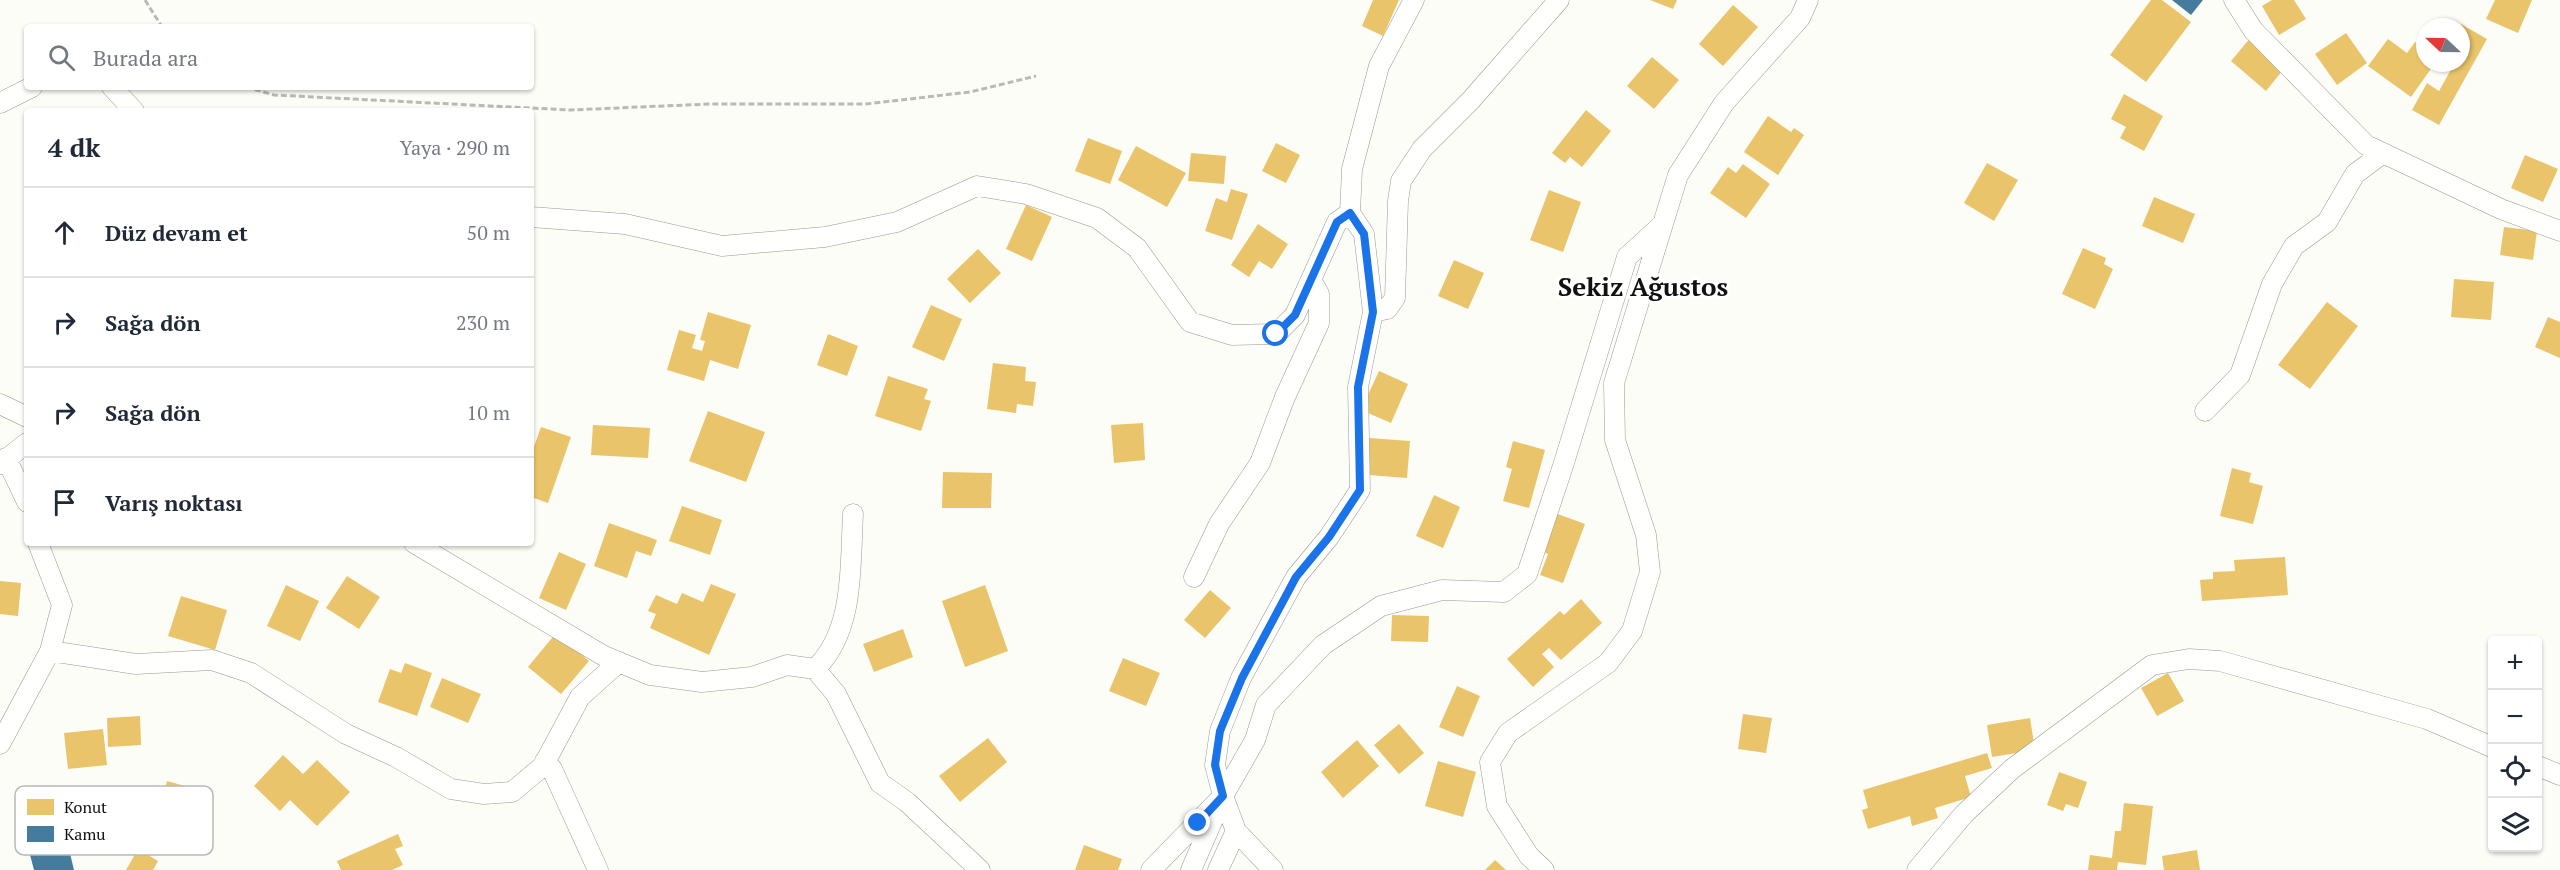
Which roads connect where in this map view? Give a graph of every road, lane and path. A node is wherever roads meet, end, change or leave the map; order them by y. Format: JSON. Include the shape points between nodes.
{"nodes":[{"id":1,"x":145,"y":0,"type":"edge"},
{"id":2,"x":1414,"y":0,"type":"edge"},
{"id":3,"x":1559,"y":0,"type":"edge"},
{"id":4,"x":1808,"y":0,"type":"edge"},
{"id":5,"x":2234,"y":0,"type":"edge"},
{"id":6,"x":160,"y":24,"type":"edge"},
{"id":7,"x":1036,"y":76,"type":"dead end"},
{"id":8,"x":26,"y":90,"type":"edge"},
{"id":9,"x":115,"y":90,"type":"edge"},
{"id":10,"x":256,"y":90,"type":"edge"},
{"id":11,"x":0,"y":103,"type":"edge"},
{"id":12,"x":131,"y":108,"type":"edge"},
{"id":13,"x":514,"y":108,"type":"edge"},
{"id":14,"x":534,"y":109,"type":"edge"},
{"id":15,"x":2383,"y":153,"type":"junction"},
{"id":16,"x":1350,"y":213,"type":"junction"},
{"id":17,"x":534,"y":217,"type":"edge"},
{"id":18,"x":1663,"y":223,"type":"junction"},
{"id":19,"x":2560,"y":231,"type":"edge"},
{"id":20,"x":1311,"y":280,"type":"junction"},
{"id":21,"x":1373,"y":312,"type":"junction"},
{"id":22,"x":0,"y":404,"type":"edge"},
{"id":23,"x":2205,"y":411,"type":"dead end"},
{"id":24,"x":24,"y":416,"type":"edge"},
{"id":25,"x":24,"y":445,"type":"edge"},
{"id":26,"x":3,"y":461,"type":"edge"},
{"id":27,"x":24,"y":497,"type":"edge"},
{"id":28,"x":853,"y":514,"type":"dead end"},
{"id":29,"x":39,"y":546,"type":"edge"},
{"id":30,"x":419,"y":546,"type":"edge"},
{"id":31,"x":1194,"y":577,"type":"dead end"},
{"id":32,"x":50,"y":651,"type":"junction"},
{"id":33,"x":619,"y":662,"type":"junction"},
{"id":34,"x":815,"y":669,"type":"junction"},
{"id":35,"x":0,"y":744,"type":"edge"},
{"id":36,"x":2488,"y":745,"type":"edge"},
{"id":37,"x":545,"y":761,"type":"junction"},
{"id":38,"x":2542,"y":768,"type":"edge"},
{"id":39,"x":2560,"y":775,"type":"edge"},
{"id":40,"x":1223,"y":796,"type":"junction"},
{"id":41,"x":1236,"y":831,"type":"junction"},
{"id":42,"x":598,"y":870,"type":"edge"},
{"id":43,"x":980,"y":870,"type":"edge"},
{"id":44,"x":1151,"y":870,"type":"edge"},
{"id":45,"x":1191,"y":870,"type":"edge"},
{"id":46,"x":1218,"y":870,"type":"edge"},
{"id":47,"x":1273,"y":870,"type":"edge"},
{"id":48,"x":1544,"y":870,"type":"edge"},
{"id":49,"x":1917,"y":870,"type":"edge"}],
"edges":[{"from":1,"to":6,"type":"path"},
{"from":2,"to":16,"type":"street","via":[[1379,66],[1352,169]]},
{"from":3,"to":21,"type":"street","via":[[1422,149],[1401,181],[1395,298],[1388,309]]},
{"from":4,"to":18,"type":"street","via":[[1800,18],[1718,112],[1678,175]]},
{"from":5,"to":15,"type":"street","via":[[2261,38],[2366,145]]},
{"from":7,"to":14,"type":"path","via":[[970,92],[866,104]]},
{"from":8,"to":11,"type":"street"},
{"from":9,"to":12,"type":"street"},
{"from":10,"to":13,"type":"path","via":[[274,95]]},
{"from":15,"to":19,"type":"street","via":[[2501,209]]},
{"from":15,"to":23,"type":"street","via":[[2355,174],[2327,222],[2294,246],[2272,284],[2240,375]]},
{"from":16,"to":20,"type":"street","via":[[1337,222]]},
{"from":16,"to":21,"type":"street","via":[[1364,234]]},
{"from":17,"to":20,"type":"street","via":[[625,224],[722,246],[825,237],[897,222],[977,186],[1026,194],[1097,218],[1137,248],[1190,322],[1232,335],[1276,334],[1295,315]]},
{"from":18,"to":40,"type":"street","via":[[1627,257],[1527,574],[1504,592],[1442,590],[1381,606],[1323,645],[1266,705],[1256,740]]},
{"from":18,"to":48,"type":"street","via":[[1614,383],[1616,440],[1646,535],[1650,572],[1632,631],[1608,663],[1508,734],[1490,762],[1497,806],[1528,856]]},
{"from":20,"to":31,"type":"street","via":[[1319,294],[1319,323],[1260,462],[1220,525]]},
{"from":21,"to":40,"type":"street","via":[[1358,387],[1360,490],[1296,577],[1242,678],[1220,731],[1215,765]]},
{"from":22,"to":24,"type":"street"},
{"from":25,"to":26,"type":"street"},
{"from":26,"to":27,"type":"street"},
{"from":28,"to":34,"type":"street","via":[[850,581],[840,631],[827,657]]},
{"from":29,"to":32,"type":"street","via":[[62,605]]},
{"from":30,"to":33,"type":"street"},
{"from":32,"to":35,"type":"street"},
{"from":32,"to":37,"type":"street","via":[[136,664],[212,660],[222,663],[251,673],[346,734],[451,789],[484,794],[512,792]]},
{"from":33,"to":34,"type":"street","via":[[650,675],[702,682],[752,677],[787,665]]},
{"from":33,"to":37,"type":"street","via":[[580,697]]},
{"from":34,"to":43,"type":"street","via":[[836,694],[880,783],[907,802]]},
{"from":36,"to":49,"type":"street","via":[[2427,719],[2220,661],[2189,659],[2152,665],[2012,769],[1964,814]]},
{"from":37,"to":42,"type":"street"},
{"from":38,"to":39,"type":"street"},
{"from":40,"to":41,"type":"street"},
{"from":40,"to":44,"type":"street"},
{"from":40,"to":45,"type":"street"},
{"from":41,"to":46,"type":"street"},
{"from":41,"to":47,"type":"street"}]}
